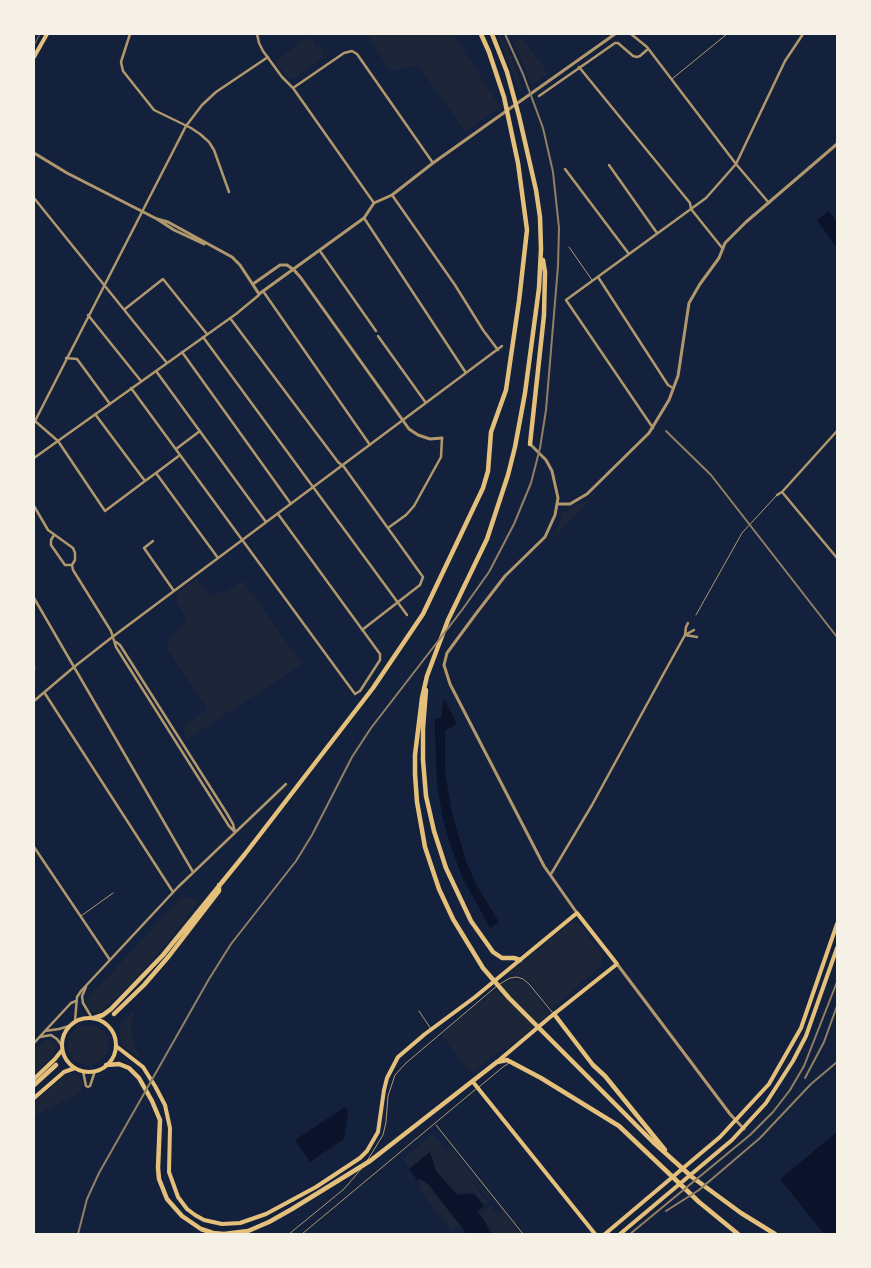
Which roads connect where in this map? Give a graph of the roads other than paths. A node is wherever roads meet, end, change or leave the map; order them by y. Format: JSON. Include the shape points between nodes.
{"nodes":[{"id":1,"x":47,"y":34,"type":"edge"},
{"id":2,"x":130,"y":34,"type":"edge"},
{"id":3,"x":257,"y":34,"type":"edge"},
{"id":4,"x":481,"y":34,"type":"edge"},
{"id":5,"x":492,"y":34,"type":"edge"},
{"id":6,"x":616,"y":34,"type":"edge"},
{"id":7,"x":631,"y":34,"type":"edge"},
{"id":8,"x":727,"y":34,"type":"edge"},
{"id":9,"x":803,"y":34,"type":"edge"},
{"id":10,"x":648,"y":49,"type":"junction"},
{"id":11,"x":268,"y":57,"type":"junction"},
{"id":12,"x":34,"y":58,"type":"edge"},
{"id":13,"x":579,"y":67,"type":"junction"},
{"id":14,"x":671,"y":79,"type":"junction"},
{"id":15,"x":293,"y":88,"type":"junction"},
{"id":16,"x":539,"y":96,"type":"dead end"},
{"id":17,"x":186,"y":126,"type":"junction"},
{"id":18,"x":837,"y":144,"type":"edge"},
{"id":19,"x":34,"y":153,"type":"edge"},
{"id":20,"x":433,"y":164,"type":"junction"},
{"id":21,"x":736,"y":164,"type":"junction"},
{"id":22,"x":609,"y":165,"type":"dead end"},
{"id":23,"x":565,"y":168,"type":"dead end"},
{"id":24,"x":229,"y":192,"type":"dead end"},
{"id":25,"x":392,"y":195,"type":"junction"},
{"id":26,"x":34,"y":198,"type":"edge"},
{"id":27,"x":374,"y":203,"type":"junction"},
{"id":28,"x":769,"y":203,"type":"junction"},
{"id":29,"x":692,"y":209,"type":"junction"},
{"id":30,"x":142,"y":211,"type":"junction"},
{"id":31,"x":364,"y":218,"type":"junction"},
{"id":32,"x":657,"y":234,"type":"junction"},
{"id":33,"x":569,"y":247,"type":"dead end"},
{"id":34,"x":541,"y":249,"type":"junction"},
{"id":35,"x":723,"y":249,"type":"junction"},
{"id":36,"x":320,"y":251,"type":"junction"},
{"id":37,"x":629,"y":254,"type":"junction"},
{"id":38,"x":294,"y":270,"type":"junction"},
{"id":39,"x":598,"y":277,"type":"junction"},
{"id":40,"x":592,"y":281,"type":"junction"},
{"id":41,"x":105,"y":284,"type":"junction"},
{"id":42,"x":253,"y":284,"type":"junction"},
{"id":43,"x":263,"y":291,"type":"junction"},
{"id":44,"x":260,"y":294,"type":"junction"},
{"id":45,"x":125,"y":309,"type":"junction"},
{"id":46,"x":88,"y":315,"type":"junction"},
{"id":47,"x":230,"y":318,"type":"junction"},
{"id":48,"x":376,"y":331,"type":"dead end"},
{"id":49,"x":205,"y":336,"type":"junction"},
{"id":50,"x":378,"y":336,"type":"dead end"},
{"id":51,"x":502,"y":346,"type":"dead end"},
{"id":52,"x":498,"y":350,"type":"junction"},
{"id":53,"x":182,"y":352,"type":"junction"},
{"id":54,"x":66,"y":358,"type":"junction"},
{"id":55,"x":167,"y":362,"type":"junction"},
{"id":56,"x":156,"y":370,"type":"junction"},
{"id":57,"x":466,"y":373,"type":"junction"},
{"id":58,"x":141,"y":382,"type":"junction"},
{"id":59,"x":131,"y":388,"type":"junction"},
{"id":60,"x":674,"y":388,"type":"junction"},
{"id":61,"x":426,"y":403,"type":"junction"},
{"id":62,"x":110,"y":404,"type":"junction"},
{"id":63,"x":95,"y":414,"type":"junction"},
{"id":64,"x":402,"y":421,"type":"junction"},
{"id":65,"x":34,"y":422,"type":"edge"},
{"id":66,"x":653,"y":428,"type":"junction"},
{"id":67,"x":200,"y":431,"type":"junction"},
{"id":68,"x":837,"y":431,"type":"edge"},
{"id":69,"x":442,"y":438,"type":"joint"},
{"id":70,"x":58,"y":441,"type":"junction"},
{"id":71,"x":530,"y":444,"type":"joint"},
{"id":72,"x":370,"y":445,"type":"junction"},
{"id":73,"x":176,"y":449,"type":"junction"},
{"id":74,"x":180,"y":455,"type":"junction"},
{"id":75,"x":34,"y":458,"type":"edge"},
{"id":76,"x":343,"y":465,"type":"junction"},
{"id":77,"x":156,"y":473,"type":"junction"},
{"id":78,"x":145,"y":481,"type":"junction"},
{"id":79,"x":314,"y":486,"type":"junction"},
{"id":80,"x":782,"y":492,"type":"junction"},
{"id":81,"x":777,"y":494,"type":"joint"},
{"id":82,"x":291,"y":504,"type":"junction"},
{"id":83,"x":558,"y":504,"type":"junction"},
{"id":84,"x":34,"y":506,"type":"edge"},
{"id":85,"x":278,"y":514,"type":"junction"},
{"id":86,"x":266,"y":522,"type":"junction"},
{"id":87,"x":388,"y":528,"type":"junction"},
{"id":88,"x":54,"y":535,"type":"junction"},
{"id":89,"x":242,"y":540,"type":"junction"},
{"id":90,"x":153,"y":541,"type":"dead end"},
{"id":91,"x":218,"y":558,"type":"junction"},
{"id":92,"x":837,"y":558,"type":"edge"},
{"id":93,"x":72,"y":565,"type":"junction"},
{"id":94,"x":174,"y":591,"type":"junction"},
{"id":95,"x":34,"y":598,"type":"edge"},
{"id":96,"x":398,"y":603,"type":"junction"},
{"id":97,"x":407,"y":615,"type":"dead end"},
{"id":98,"x":696,"y":615,"type":"dead end"},
{"id":99,"x":688,"y":623,"type":"dead end"},
{"id":100,"x":362,"y":630,"type":"junction"},
{"id":101,"x":694,"y":630,"type":"dead end"},
{"id":102,"x":685,"y":635,"type":"junction"},
{"id":103,"x":113,"y":637,"type":"junction"},
{"id":104,"x":697,"y":638,"type":"dead end"},
{"id":105,"x":115,"y":641,"type":"junction"},
{"id":106,"x":74,"y":666,"type":"junction"},
{"id":107,"x":427,"y":676,"type":"junction"},
{"id":108,"x":44,"y":692,"type":"junction"},
{"id":109,"x":34,"y":701,"type":"edge"},
{"id":110,"x":183,"y":746,"type":"junction"},
{"id":111,"x":180,"y":748,"type":"junction"},
{"id":112,"x":286,"y":784,"type":"dead end"},
{"id":113,"x":235,"y":832,"type":"junction"},
{"id":114,"x":34,"y":846,"type":"edge"},
{"id":115,"x":193,"y":872,"type":"junction"},
{"id":116,"x":550,"y":876,"type":"junction"},
{"id":117,"x":219,"y":885,"type":"junction"},
{"id":118,"x":173,"y":892,"type":"junction"},
{"id":119,"x":113,"y":893,"type":"dead end"},
{"id":120,"x":576,"y":913,"type":"junction"},
{"id":121,"x":80,"y":917,"type":"junction"},
{"id":122,"x":837,"y":924,"type":"edge"},
{"id":123,"x":837,"y":948,"type":"edge"},
{"id":124,"x":110,"y":960,"type":"junction"},
{"id":125,"x":520,"y":960,"type":"junction"},
{"id":126,"x":617,"y":964,"type":"junction"},
{"id":127,"x":86,"y":986,"type":"junction"},
{"id":128,"x":76,"y":1001,"type":"junction"},
{"id":129,"x":420,"y":1011,"type":"dead end"},
{"id":130,"x":114,"y":1014,"type":"dead end"},
{"id":131,"x":554,"y":1014,"type":"junction"},
{"id":132,"x":93,"y":1018,"type":"junction"},
{"id":133,"x":75,"y":1021,"type":"junction"},
{"id":134,"x":69,"y":1026,"type":"junction"},
{"id":135,"x":431,"y":1030,"type":"junction"},
{"id":136,"x":46,"y":1031,"type":"junction"},
{"id":137,"x":39,"y":1037,"type":"junction"},
{"id":138,"x":34,"y":1043,"type":"edge"},
{"id":139,"x":116,"y":1046,"type":"junction"},
{"id":140,"x":62,"y":1048,"type":"junction"},
{"id":141,"x":497,"y":1062,"type":"junction"},
{"id":142,"x":513,"y":1062,"type":"junction"},
{"id":143,"x":56,"y":1065,"type":"dead end"},
{"id":144,"x":106,"y":1065,"type":"junction"},
{"id":145,"x":75,"y":1068,"type":"junction"},
{"id":146,"x":83,"y":1071,"type":"junction"},
{"id":147,"x":95,"y":1071,"type":"junction"},
{"id":148,"x":34,"y":1079,"type":"edge"},
{"id":149,"x":473,"y":1082,"type":"junction"},
{"id":150,"x":34,"y":1085,"type":"edge"},
{"id":151,"x":478,"y":1088,"type":"junction"},
{"id":152,"x":34,"y":1098,"type":"edge"},
{"id":153,"x":736,"y":1122,"type":"junction"},
{"id":154,"x":436,"y":1126,"type":"dead end"},
{"id":155,"x":744,"y":1130,"type":"junction"},
{"id":156,"x":670,"y":1157,"type":"junction"},
{"id":157,"x":364,"y":1165,"type":"junction"},
{"id":158,"x":289,"y":1234,"type":"edge"},
{"id":159,"x":302,"y":1234,"type":"edge"},
{"id":160,"x":523,"y":1234,"type":"edge"},
{"id":161,"x":595,"y":1234,"type":"edge"},
{"id":162,"x":605,"y":1234,"type":"edge"},
{"id":163,"x":620,"y":1234,"type":"edge"},
{"id":164,"x":738,"y":1234,"type":"edge"},
{"id":165,"x":775,"y":1234,"type":"edge"}],
"edges":[{"from":1,"to":12,"type":"main road"},
{"from":2,"to":17,"type":"street","via":[[121,62],[123,71],[154,110]]},
{"from":3,"to":11,"type":"street"},
{"from":4,"to":117,"type":"highway","via":[[504,97],[518,163],[527,230],[506,390],[491,432],[484,488],[423,614],[374,688]]},
{"from":5,"to":34,"type":"highway","via":[[520,116],[536,190]]},
{"from":6,"to":20,"type":"street"},
{"from":7,"to":10,"type":"street"},
{"from":8,"to":14,"type":"lane"},
{"from":9,"to":21,"type":"street","via":[[785,61]]},
{"from":10,"to":13,"type":"street","via":[[637,57],[615,43]]},
{"from":10,"to":14,"type":"street"},
{"from":11,"to":15,"type":"street"},
{"from":11,"to":17,"type":"street","via":[[216,92]]},
{"from":13,"to":16,"type":"street"},
{"from":13,"to":29,"type":"street"},
{"from":14,"to":21,"type":"street"},
{"from":15,"to":20,"type":"street","via":[[344,53],[352,51]]},
{"from":15,"to":27,"type":"street"},
{"from":17,"to":24,"type":"street","via":[[200,134],[214,150]]},
{"from":17,"to":30,"type":"street"},
{"from":18,"to":28,"type":"street"},
{"from":19,"to":30,"type":"street"},
{"from":20,"to":25,"type":"street"},
{"from":21,"to":28,"type":"street"},
{"from":21,"to":29,"type":"street"},
{"from":22,"to":32,"type":"street"},
{"from":23,"to":37,"type":"street"},
{"from":25,"to":27,"type":"street"},
{"from":25,"to":52,"type":"street"},
{"from":26,"to":41,"type":"street"},
{"from":27,"to":31,"type":"street"},
{"from":28,"to":35,"type":"street","via":[[728,240]]},
{"from":29,"to":32,"type":"street"},
{"from":29,"to":35,"type":"street"},
{"from":30,"to":41,"type":"street"},
{"from":30,"to":42,"type":"street","via":[[236,260]]},
{"from":31,"to":36,"type":"street"},
{"from":31,"to":57,"type":"street"},
{"from":32,"to":37,"type":"street"},
{"from":33,"to":40,"type":"lane"},
{"from":34,"to":71,"type":"highway","via":[[545,272],[544,315]]},
{"from":34,"to":107,"type":"highway","via":[[537,312],[515,447],[487,538],[448,620]]},
{"from":35,"to":60,"type":"street","via":[[689,303],[682,362]]},
{"from":36,"to":38,"type":"street"},
{"from":36,"to":48,"type":"street"},
{"from":37,"to":39,"type":"street"},
{"from":38,"to":42,"type":"street","via":[[280,265]]},
{"from":38,"to":43,"type":"street"},
{"from":38,"to":64,"type":"street"},
{"from":39,"to":40,"type":"street"},
{"from":39,"to":60,"type":"street","via":[[668,384]]},
{"from":40,"to":66,"type":"street","via":[[566,300]]},
{"from":41,"to":45,"type":"street"},
{"from":41,"to":46,"type":"street"},
{"from":42,"to":44,"type":"street"},
{"from":43,"to":44,"type":"street"},
{"from":43,"to":72,"type":"street"},
{"from":44,"to":47,"type":"street"},
{"from":45,"to":49,"type":"street","via":[[163,279]]},
{"from":45,"to":55,"type":"street"},
{"from":46,"to":54,"type":"street"},
{"from":46,"to":58,"type":"street"},
{"from":47,"to":49,"type":"street"},
{"from":47,"to":76,"type":"street"},
{"from":49,"to":53,"type":"street"},
{"from":49,"to":79,"type":"street"},
{"from":50,"to":61,"type":"street"},
{"from":51,"to":52,"type":"street"},
{"from":52,"to":57,"type":"street"},
{"from":53,"to":55,"type":"street"},
{"from":53,"to":82,"type":"street"},
{"from":54,"to":62,"type":"street","via":[[76,360]]},
{"from":54,"to":65,"type":"street"},
{"from":55,"to":56,"type":"street"},
{"from":56,"to":58,"type":"street"},
{"from":56,"to":67,"type":"street"},
{"from":57,"to":61,"type":"street"},
{"from":58,"to":59,"type":"street"},
{"from":59,"to":62,"type":"street"},
{"from":59,"to":73,"type":"street"},
{"from":60,"to":66,"type":"street"},
{"from":61,"to":64,"type":"street"},
{"from":62,"to":63,"type":"street"},
{"from":63,"to":70,"type":"street"},
{"from":63,"to":78,"type":"street"},
{"from":64,"to":69,"type":"street","via":[[418,435]]},
{"from":64,"to":72,"type":"street"},
{"from":65,"to":70,"type":"street"},
{"from":66,"to":83,"type":"street","via":[[587,494],[570,504]]},
{"from":67,"to":73,"type":"street"},
{"from":67,"to":86,"type":"street"},
{"from":68,"to":80,"type":"street"},
{"from":69,"to":87,"type":"street","via":[[441,457],[414,506]]},
{"from":70,"to":75,"type":"street"},
{"from":70,"to":78,"type":"street","via":[[104,511]]},
{"from":71,"to":83,"type":"street","via":[[546,460],[554,477]]},
{"from":72,"to":76,"type":"street"},
{"from":73,"to":74,"type":"street"},
{"from":74,"to":77,"type":"street"},
{"from":74,"to":89,"type":"street"},
{"from":76,"to":79,"type":"street"},
{"from":76,"to":87,"type":"street"},
{"from":77,"to":78,"type":"street"},
{"from":77,"to":91,"type":"street"},
{"from":79,"to":82,"type":"street"},
{"from":79,"to":96,"type":"street"},
{"from":80,"to":81,"type":"street"},
{"from":80,"to":92,"type":"street"},
{"from":81,"to":98,"type":"lane","via":[[742,533]]},
{"from":82,"to":85,"type":"street"},
{"from":83,"to":116,"type":"street","via":[[545,536],[501,581],[447,654],[444,665],[450,684]]},
{"from":84,"to":88,"type":"street"},
{"from":85,"to":86,"type":"street"},
{"from":85,"to":100,"type":"street"},
{"from":86,"to":89,"type":"street"},
{"from":87,"to":96,"type":"street","via":[[423,577],[420,585]]},
{"from":88,"to":93,"type":"street","via":[[73,548],[75,560]]},
{"from":88,"to":93,"type":"street","via":[[51,545],[66,565]]},
{"from":89,"to":91,"type":"street"},
{"from":89,"to":100,"type":"street","via":[[355,694],[380,660],[380,654]]},
{"from":90,"to":94,"type":"street","via":[[144,548]]},
{"from":91,"to":94,"type":"street"},
{"from":93,"to":103,"type":"street"},
{"from":94,"to":103,"type":"street"},
{"from":95,"to":106,"type":"street"},
{"from":96,"to":97,"type":"street"},
{"from":96,"to":100,"type":"street"},
{"from":99,"to":102,"type":"street"},
{"from":101,"to":102,"type":"street"},
{"from":102,"to":104,"type":"street"},
{"from":102,"to":116,"type":"street"},
{"from":103,"to":105,"type":"street"},
{"from":103,"to":106,"type":"street"},
{"from":105,"to":110,"type":"street"},
{"from":105,"to":111,"type":"street"},
{"from":106,"to":108,"type":"street"},
{"from":106,"to":115,"type":"street"},
{"from":107,"to":125,"type":"highway","via":[[423,728],[426,796],[446,868],[471,921],[493,952],[502,958]]},
{"from":107,"to":156,"type":"highway","via":[[415,755],[417,802],[425,847],[453,919],[483,968],[509,998]]},
{"from":108,"to":109,"type":"street"},
{"from":108,"to":118,"type":"street"},
{"from":110,"to":111,"type":"street"},
{"from":110,"to":113,"type":"street"},
{"from":111,"to":113,"type":"street"},
{"from":112,"to":113,"type":"street"},
{"from":113,"to":115,"type":"street"},
{"from":114,"to":121,"type":"street"},
{"from":115,"to":118,"type":"street"},
{"from":116,"to":120,"type":"street"},
{"from":117,"to":130,"type":"highway","via":[[219,891],[169,956]]},
{"from":117,"to":132,"type":"highway","via":[[149,971],[111,1009]]},
{"from":118,"to":124,"type":"street"},
{"from":119,"to":121,"type":"lane"},
{"from":120,"to":125,"type":"main road"},
{"from":120,"to":126,"type":"main road"},
{"from":121,"to":124,"type":"street"},
{"from":122,"to":153,"type":"main road","via":[[794,1043],[770,1084]]},
{"from":123,"to":155,"type":"main road","via":[[809,1028],[793,1061]]},
{"from":124,"to":127,"type":"street"},
{"from":125,"to":135,"type":"main road"},
{"from":126,"to":131,"type":"main road"},
{"from":126,"to":153,"type":"street"},
{"from":127,"to":128,"type":"street"},
{"from":127,"to":132,"type":"street","via":[[82,1003]]},
{"from":128,"to":133,"type":"street"},
{"from":128,"to":136,"type":"street"},
{"from":129,"to":135,"type":"lane"},
{"from":131,"to":141,"type":"main road"},
{"from":131,"to":156,"type":"highway"},
{"from":131,"to":157,"type":"lane","via":[[523,979],[510,978],[498,985],[406,1062],[395,1075],[388,1096],[383,1135]]},
{"from":132,"to":133,"type":"main road"},
{"from":132,"to":139,"type":"main road","via":[[110,1028]]},
{"from":133,"to":134,"type":"main road"},
{"from":134,"to":136,"type":"street"},
{"from":134,"to":140,"type":"main road"},
{"from":135,"to":139,"type":"main road","via":[[392,1066],[384,1090],[378,1132],[367,1152],[348,1167],[266,1214],[240,1224],[211,1222],[195,1215],[182,1203],[169,1172],[169,1116],[142,1067]]},
{"from":136,"to":137,"type":"street"},
{"from":137,"to":138,"type":"street"},
{"from":137,"to":140,"type":"street","via":[[51,1035]]},
{"from":139,"to":144,"type":"main road"},
{"from":140,"to":145,"type":"main road","via":[[68,1062]]},
{"from":140,"to":148,"type":"main road"},
{"from":141,"to":142,"type":"highway"},
{"from":141,"to":149,"type":"highway"},
{"from":142,"to":151,"type":"lane","via":[[502,1067]]},
{"from":142,"to":164,"type":"highway","via":[[619,1126],[699,1202]]},
{"from":143,"to":150,"type":"highway"},
{"from":144,"to":147,"type":"main road"},
{"from":144,"to":157,"type":"highway","via":[[123,1065],[139,1078],[160,1120],[158,1168],[167,1199],[182,1216],[201,1228],[224,1234],[242,1232],[269,1222]]},
{"from":145,"to":146,"type":"main road"},
{"from":145,"to":152,"type":"main road","via":[[64,1072]]},
{"from":146,"to":147,"type":"main road"},
{"from":146,"to":147,"type":"street","via":[[88,1087]]},
{"from":149,"to":151,"type":"main road"},
{"from":149,"to":157,"type":"highway"},
{"from":151,"to":159,"type":"lane"},
{"from":151,"to":161,"type":"main road"},
{"from":153,"to":155,"type":"street"},
{"from":153,"to":162,"type":"main road"},
{"from":154,"to":160,"type":"lane"},
{"from":155,"to":163,"type":"main road"},
{"from":156,"to":165,"type":"highway","via":[[720,1199]]},
{"from":157,"to":158,"type":"lane","via":[[344,1189]]}]}
